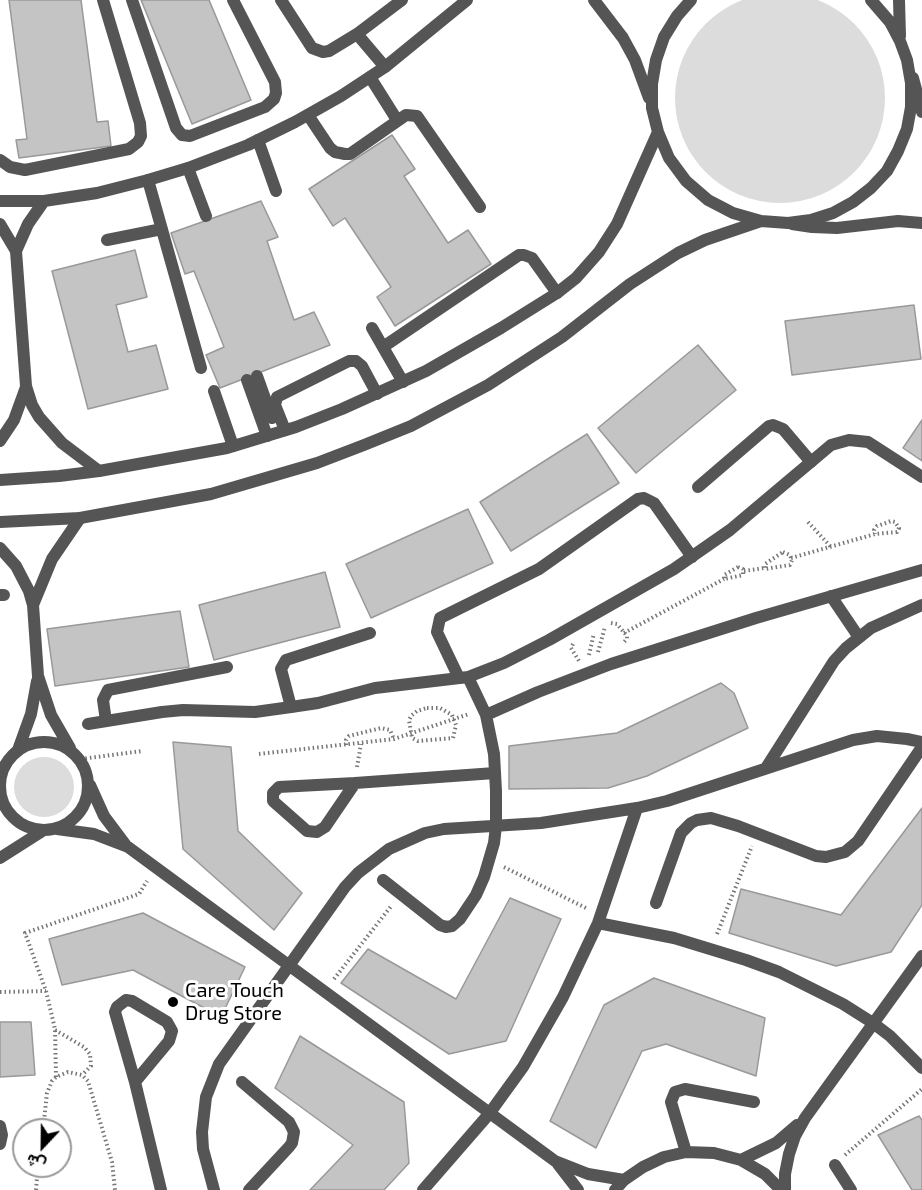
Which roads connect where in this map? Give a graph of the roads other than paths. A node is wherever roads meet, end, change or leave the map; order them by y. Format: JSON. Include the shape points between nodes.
{"nodes":[{"id":1,"x":103,"y":0,"type":"edge"},
{"id":2,"x":132,"y":0,"type":"edge"},
{"id":3,"x":233,"y":0,"type":"edge"},
{"id":4,"x":281,"y":0,"type":"edge"},
{"id":5,"x":402,"y":0,"type":"edge"},
{"id":6,"x":467,"y":0,"type":"edge"},
{"id":7,"x":594,"y":0,"type":"edge"},
{"id":8,"x":691,"y":0,"type":"edge"},
{"id":9,"x":871,"y":0,"type":"edge"},
{"id":10,"x":899,"y":0,"type":"edge"},
{"id":11,"x":357,"y":34,"type":"junction"},
{"id":12,"x":900,"y":41,"type":"junction"},
{"id":13,"x":908,"y":60,"type":"junction"},
{"id":14,"x":385,"y":67,"type":"junction"},
{"id":15,"x":370,"y":77,"type":"junction"},
{"id":16,"x":652,"y":108,"type":"junction"},
{"id":17,"x":922,"y":112,"type":"edge"},
{"id":18,"x":308,"y":115,"type":"junction"},
{"id":19,"x":397,"y":120,"type":"junction"},
{"id":20,"x":658,"y":132,"type":"junction"},
{"id":21,"x":258,"y":140,"type":"junction"},
{"id":22,"x":0,"y":160,"type":"edge"},
{"id":23,"x":188,"y":168,"type":"junction"},
{"id":24,"x":148,"y":180,"type":"junction"},
{"id":25,"x":276,"y":190,"type":"dead end"},
{"id":26,"x":0,"y":201,"type":"edge"},
{"id":27,"x":44,"y":201,"type":"junction"},
{"id":28,"x":480,"y":207,"type":"dead end"},
{"id":29,"x":206,"y":216,"type":"dead end"},
{"id":30,"x":761,"y":221,"type":"junction"},
{"id":31,"x":788,"y":223,"type":"junction"},
{"id":32,"x":922,"y":223,"type":"edge"},
{"id":33,"x":0,"y":224,"type":"edge"},
{"id":34,"x":162,"y":229,"type":"junction"},
{"id":35,"x":107,"y":240,"type":"dead end"},
{"id":36,"x":16,"y":251,"type":"junction"},
{"id":37,"x":557,"y":293,"type":"junction"},
{"id":38,"x":383,"y":348,"type":"junction"},
{"id":39,"x":201,"y":368,"type":"dead end"},
{"id":40,"x":252,"y":378,"type":"dead end"},
{"id":41,"x":400,"y":383,"type":"junction"},
{"id":42,"x":26,"y":386,"type":"junction"},
{"id":43,"x":211,"y":392,"type":"dead end"},
{"id":44,"x":377,"y":394,"type":"junction"},
{"id":45,"x":276,"y":433,"type":"junction"},
{"id":46,"x":0,"y":441,"type":"edge"},
{"id":47,"x":230,"y":447,"type":"junction"},
{"id":48,"x":811,"y":462,"type":"junction"},
{"id":49,"x":99,"y":471,"type":"junction"},
{"id":50,"x":922,"y":477,"type":"edge"},
{"id":51,"x":0,"y":480,"type":"edge"},
{"id":52,"x":698,"y":487,"type":"dead end"},
{"id":53,"x":80,"y":518,"type":"junction"},
{"id":54,"x":0,"y":522,"type":"edge"},
{"id":55,"x":0,"y":548,"type":"edge"},
{"id":56,"x":692,"y":557,"type":"junction"},
{"id":57,"x":922,"y":570,"type":"edge"},
{"id":58,"x":831,"y":596,"type":"junction"},
{"id":59,"x":33,"y":605,"type":"junction"},
{"id":60,"x":922,"y":605,"type":"edge"},
{"id":61,"x":370,"y":633,"type":"dead end"},
{"id":62,"x":858,"y":636,"type":"junction"},
{"id":63,"x":227,"y":668,"type":"dead end"},
{"id":64,"x":38,"y":676,"type":"junction"},
{"id":65,"x":464,"y":678,"type":"junction"},
{"id":66,"x":291,"y":707,"type":"junction"},
{"id":67,"x":485,"y":712,"type":"junction"},
{"id":68,"x":106,"y":721,"type":"junction"},
{"id":69,"x":88,"y":724,"type":"dead end"},
{"id":70,"x":922,"y":742,"type":"edge"},
{"id":71,"x":922,"y":747,"type":"edge"},
{"id":72,"x":18,"y":750,"type":"junction"},
{"id":73,"x":76,"y":755,"type":"junction"},
{"id":74,"x":766,"y":768,"type":"junction"},
{"id":75,"x":495,"y":773,"type":"junction"},
{"id":76,"x":88,"y":780,"type":"junction"},
{"id":77,"x":355,"y":783,"type":"junction"},
{"id":78,"x":3,"y":803,"type":"junction"},
{"id":79,"x":637,"y":808,"type":"junction"},
{"id":80,"x":0,"y":817,"type":"edge"},
{"id":81,"x":496,"y":826,"type":"junction"},
{"id":82,"x":50,"y":830,"type":"junction"},
{"id":83,"x":128,"y":847,"type":"junction"},
{"id":84,"x":0,"y":858,"type":"edge"},
{"id":85,"x":383,"y":880,"type":"dead end"},
{"id":86,"x":656,"y":903,"type":"dead end"},
{"id":87,"x":600,"y":919,"type":"junction"},
{"id":88,"x":922,"y":956,"type":"edge"},
{"id":89,"x":288,"y":965,"type":"junction"},
{"id":90,"x":873,"y":1023,"type":"junction"},
{"id":91,"x":922,"y":1068,"type":"edge"},
{"id":92,"x":135,"y":1082,"type":"junction"},
{"id":93,"x":242,"y":1082,"type":"dead end"},
{"id":94,"x":754,"y":1102,"type":"dead end"},
{"id":95,"x":489,"y":1113,"type":"junction"},
{"id":96,"x":805,"y":1118,"type":"junction"},
{"id":97,"x":0,"y":1126,"type":"edge"},
{"id":98,"x":0,"y":1144,"type":"edge"},
{"id":99,"x":686,"y":1152,"type":"junction"},
{"id":100,"x":741,"y":1160,"type":"junction"},
{"id":101,"x":555,"y":1161,"type":"junction"},
{"id":102,"x":835,"y":1165,"type":"road end"},
{"id":103,"x":624,"y":1180,"type":"junction"},
{"id":104,"x":161,"y":1190,"type":"edge"},
{"id":105,"x":214,"y":1190,"type":"edge"},
{"id":106,"x":249,"y":1190,"type":"edge"},
{"id":107,"x":423,"y":1190,"type":"edge"},
{"id":108,"x":578,"y":1190,"type":"edge"},
{"id":109,"x":615,"y":1190,"type":"edge"},
{"id":110,"x":783,"y":1190,"type":"edge"},
{"id":111,"x":851,"y":1190,"type":"edge"}],
"edges":[{"from":1,"to":22,"type":"street","via":[[140,123],[138,142],[129,148],[25,170]]},
{"from":2,"to":3,"type":"street","via":[[176,128],[182,135],[190,136],[265,106],[276,93],[275,82]]},
{"from":4,"to":11,"type":"street","via":[[317,51],[329,51]]},
{"from":5,"to":11,"type":"street"},
{"from":6,"to":14,"type":"street"},
{"from":7,"to":16,"type":"street","via":[[635,60]]},
{"from":8,"to":16,"type":"street","via":[[676,16],[661,45],[652,84]]},
{"from":9,"to":12,"type":"street"},
{"from":10,"to":12,"type":"street"},
{"from":11,"to":14,"type":"street"},
{"from":12,"to":13,"type":"street"},
{"from":13,"to":17,"type":"street"},
{"from":13,"to":31,"type":"street","via":[[911,106],[903,140],[886,171],[871,188],[833,213]]},
{"from":14,"to":15,"type":"street"},
{"from":15,"to":18,"type":"street"},
{"from":15,"to":19,"type":"street"},
{"from":16,"to":20,"type":"street"},
{"from":18,"to":19,"type":"street","via":[[330,148],[345,154]]},
{"from":18,"to":21,"type":"street"},
{"from":19,"to":28,"type":"street","via":[[410,114],[419,118]]},
{"from":20,"to":30,"type":"street","via":[[669,159],[686,181],[708,200]]},
{"from":20,"to":37,"type":"street","via":[[617,224],[599,252]]},
{"from":21,"to":23,"type":"street"},
{"from":21,"to":25,"type":"street"},
{"from":23,"to":24,"type":"street"},
{"from":23,"to":29,"type":"street"},
{"from":24,"to":27,"type":"street"},
{"from":24,"to":34,"type":"street"},
{"from":26,"to":27,"type":"street"},
{"from":27,"to":36,"type":"street"},
{"from":30,"to":31,"type":"street"},
{"from":30,"to":53,"type":"street","via":[[678,253],[525,362],[411,426],[316,463],[211,494]]},
{"from":31,"to":32,"type":"street","via":[[837,228],[898,221]]},
{"from":33,"to":36,"type":"street"},
{"from":34,"to":35,"type":"street"},
{"from":34,"to":39,"type":"street"},
{"from":36,"to":42,"type":"street"},
{"from":37,"to":38,"type":"street","via":[[532,258],[519,255]]},
{"from":37,"to":41,"type":"street","via":[[464,350]]},
{"from":38,"to":41,"type":"street"},
{"from":38,"to":41,"type":"street","via":[[369,330]]},
{"from":40,"to":45,"type":"street"},
{"from":41,"to":44,"type":"street"},
{"from":42,"to":46,"type":"street","via":[[14,420]]},
{"from":42,"to":49,"type":"street","via":[[32,405],[49,430]]},
{"from":43,"to":47,"type":"street"},
{"from":44,"to":45,"type":"street"},
{"from":44,"to":45,"type":"street","via":[[362,366],[349,361],[277,397]]},
{"from":45,"to":47,"type":"street"},
{"from":47,"to":49,"type":"street"},
{"from":48,"to":50,"type":"street","via":[[831,445],[858,440],[876,446]]},
{"from":48,"to":52,"type":"street","via":[[783,429],[773,425]]},
{"from":48,"to":56,"type":"street"},
{"from":49,"to":51,"type":"street"},
{"from":53,"to":54,"type":"street"},
{"from":53,"to":59,"type":"street","via":[[52,559]]},
{"from":55,"to":59,"type":"street","via":[[23,578]]},
{"from":56,"to":65,"type":"street","via":[[558,636]]},
{"from":56,"to":65,"type":"street","via":[[654,503],[644,498],[638,500],[539,569],[440,618],[438,632]]},
{"from":57,"to":58,"type":"street"},
{"from":58,"to":62,"type":"street"},
{"from":58,"to":67,"type":"street","via":[[611,664]]},
{"from":59,"to":64,"type":"street"},
{"from":60,"to":62,"type":"street"},
{"from":61,"to":66,"type":"street","via":[[286,660],[281,669]]},
{"from":62,"to":74,"type":"street","via":[[834,661]]},
{"from":63,"to":68,"type":"street","via":[[108,690],[103,696]]},
{"from":64,"to":72,"type":"street","via":[[31,714]]},
{"from":64,"to":73,"type":"street","via":[[51,715]]},
{"from":65,"to":66,"type":"street","via":[[375,688]]},
{"from":65,"to":67,"type":"street"},
{"from":66,"to":68,"type":"street","via":[[255,712],[162,712]]},
{"from":67,"to":75,"type":"street"},
{"from":68,"to":69,"type":"street"},
{"from":70,"to":74,"type":"street","via":[[862,738]]},
{"from":71,"to":86,"type":"street","via":[[858,841],[845,852],[816,856],[757,832],[704,818],[681,833]]},
{"from":72,"to":73,"type":"street","via":[[51,742]]},
{"from":72,"to":78,"type":"street","via":[[1,777]]},
{"from":73,"to":76,"type":"street"},
{"from":74,"to":79,"type":"street"},
{"from":75,"to":77,"type":"street"},
{"from":75,"to":81,"type":"street"},
{"from":76,"to":82,"type":"street","via":[[85,805],[78,815]]},
{"from":76,"to":83,"type":"street","via":[[104,816]]},
{"from":77,"to":77,"type":"street","via":[[279,787],[273,793],[273,801],[307,831],[317,832],[325,827]]},
{"from":78,"to":80,"type":"street"},
{"from":78,"to":82,"type":"street","via":[[20,823]]},
{"from":79,"to":81,"type":"street","via":[[552,822]]},
{"from":79,"to":87,"type":"street"},
{"from":81,"to":85,"type":"street","via":[[490,860],[476,895],[452,926],[440,925]]},
{"from":81,"to":89,"type":"street","via":[[425,833],[389,849],[345,887]]},
{"from":82,"to":83,"type":"street","via":[[93,834]]},
{"from":82,"to":84,"type":"street"},
{"from":83,"to":89,"type":"street"},
{"from":87,"to":90,"type":"street","via":[[746,960],[790,977]]},
{"from":87,"to":95,"type":"street","via":[[523,1067]]},
{"from":88,"to":90,"type":"street"},
{"from":89,"to":95,"type":"street"},
{"from":89,"to":105,"type":"street","via":[[228,1049],[211,1080],[203,1114],[203,1140]]},
{"from":90,"to":91,"type":"street"},
{"from":90,"to":96,"type":"street"},
{"from":92,"to":92,"type":"street","via":[[115,1012],[120,1002],[126,1000],[167,1022],[172,1031],[169,1041]]},
{"from":92,"to":104,"type":"street"},
{"from":93,"to":106,"type":"street","via":[[289,1122],[294,1132],[289,1147]]},
{"from":94,"to":99,"type":"street","via":[[685,1089],[675,1092],[671,1102]]},
{"from":95,"to":101,"type":"street"},
{"from":95,"to":107,"type":"street"},
{"from":96,"to":100,"type":"street","via":[[776,1143]]},
{"from":96,"to":110,"type":"street","via":[[789,1154]]},
{"from":97,"to":98,"type":"street"},
{"from":99,"to":100,"type":"street","via":[[714,1153]]},
{"from":99,"to":103,"type":"street","via":[[664,1157]]},
{"from":100,"to":110,"type":"street"},
{"from":101,"to":103,"type":"street","via":[[588,1174]]},
{"from":101,"to":108,"type":"street"},
{"from":102,"to":111,"type":"street"},
{"from":103,"to":109,"type":"street"}]}
